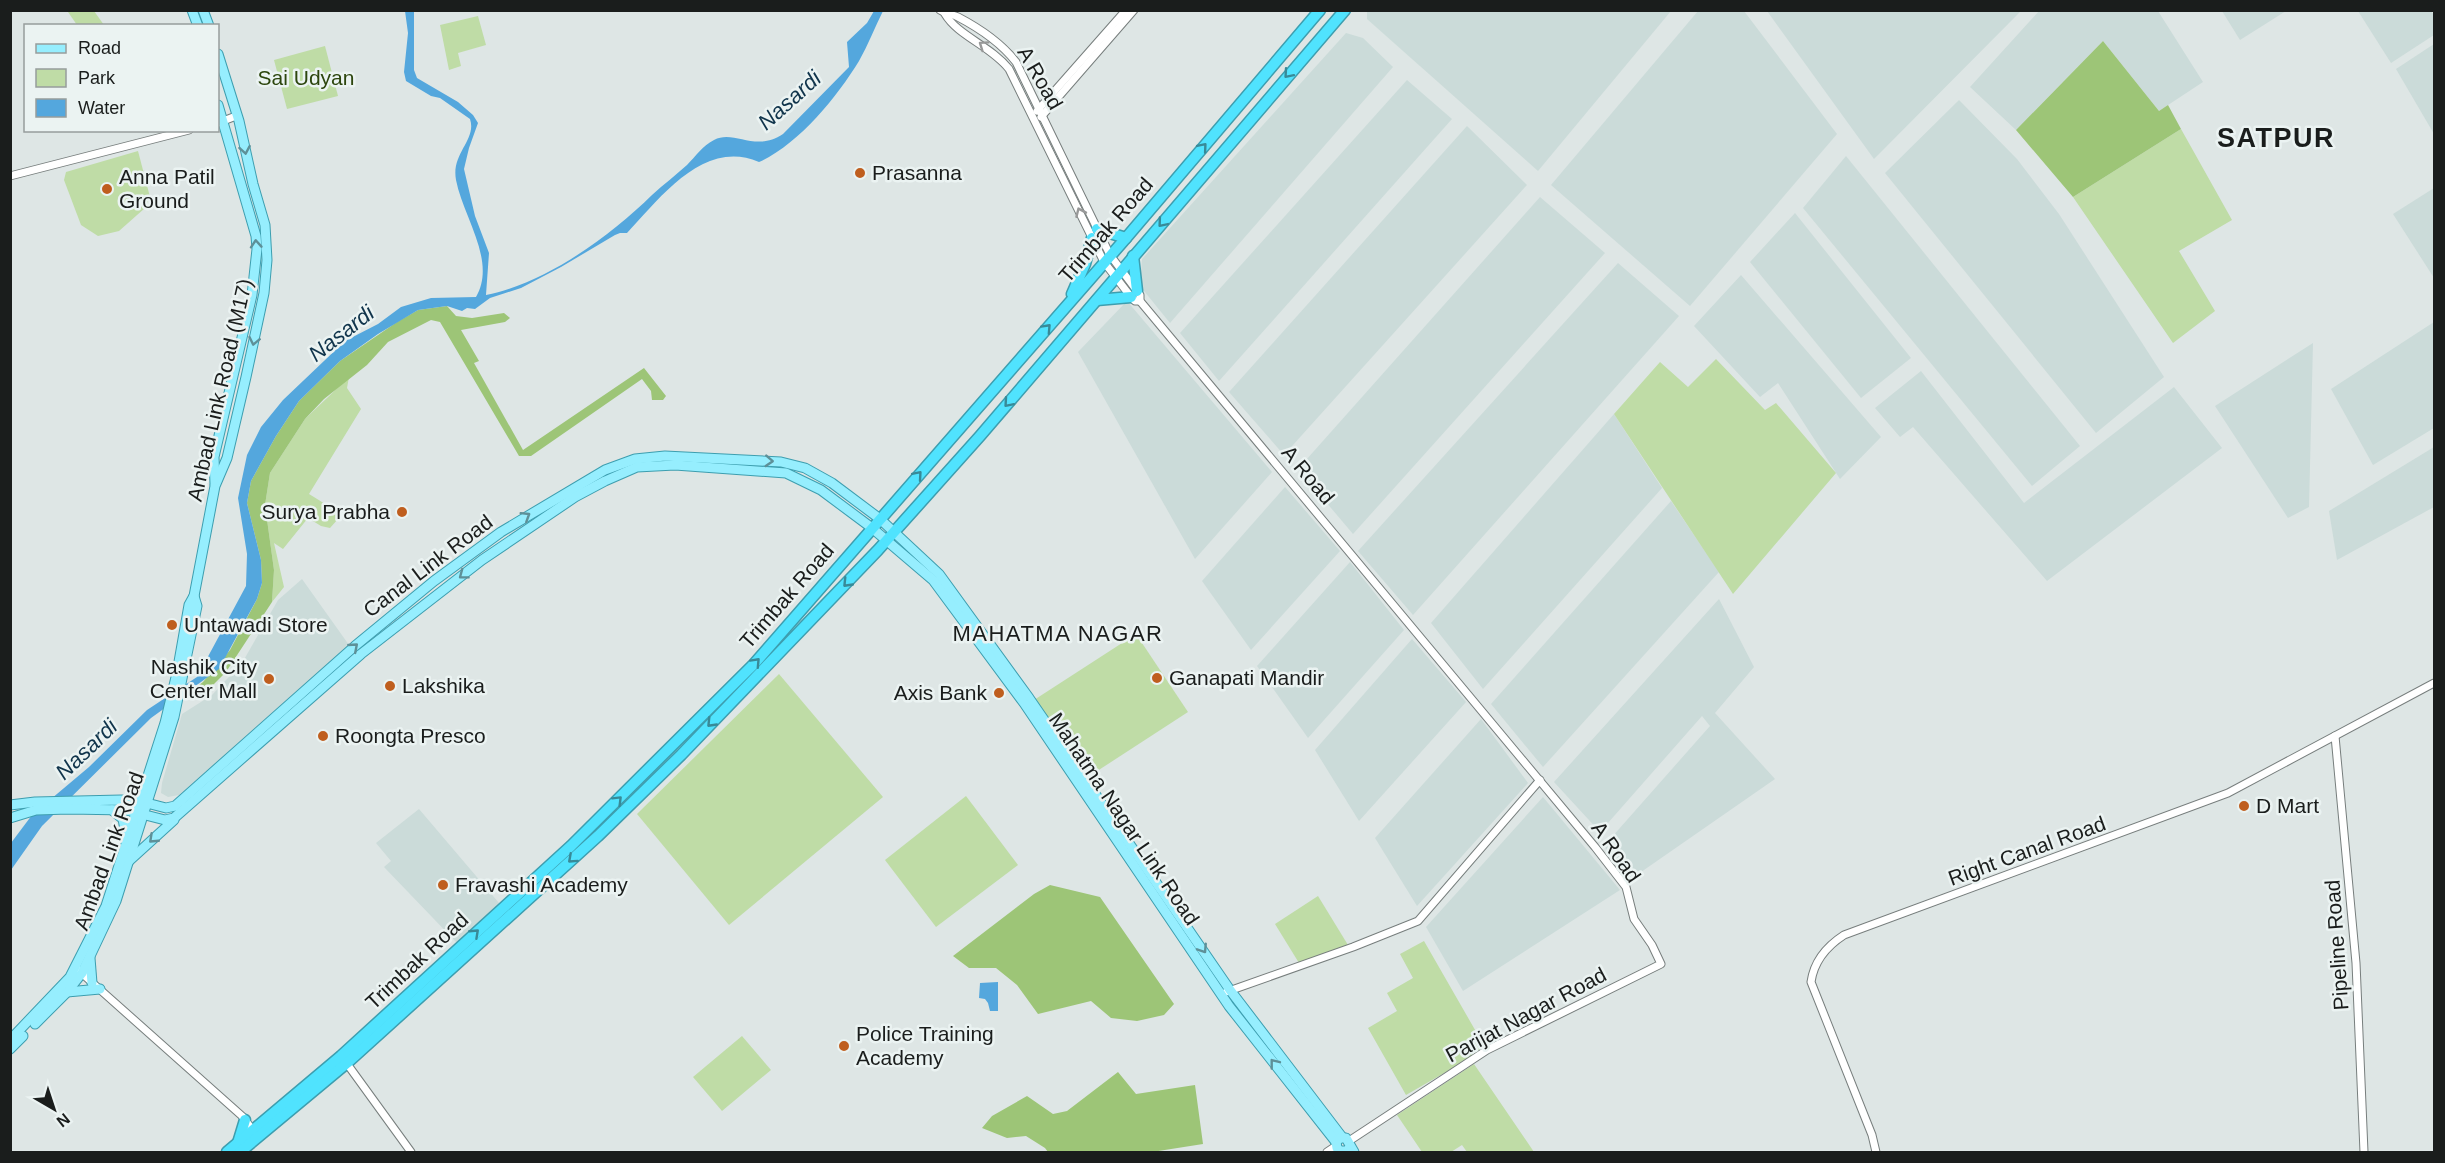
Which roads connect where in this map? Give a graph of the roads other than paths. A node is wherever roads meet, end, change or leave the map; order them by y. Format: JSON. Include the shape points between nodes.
{"nodes":[{"id":1,"x":1126,"y":10,"type":"edge"},
{"id":2,"x":1134,"y":10,"type":"edge"},
{"id":3,"x":1320,"y":10,"type":"edge"},
{"id":4,"x":1345,"y":10,"type":"edge"},
{"id":5,"x":942,"y":12,"type":"edge"},
{"id":6,"x":219,"y":57,"type":"edge"},
{"id":7,"x":1041,"y":112,"type":"junction"},
{"id":8,"x":236,"y":116,"type":"junction"},
{"id":9,"x":1034,"y":118,"type":"junction"},
{"id":10,"x":220,"y":122,"type":"edge"},
{"id":11,"x":181,"y":132,"type":"edge"},
{"id":12,"x":10,"y":176,"type":"edge"},
{"id":13,"x":1094,"y":233,"type":"junction"},
{"id":14,"x":1126,"y":238,"type":"junction"},
{"id":15,"x":1133,"y":256,"type":"junction"},
{"id":16,"x":1107,"y":259,"type":"junction"},
{"id":17,"x":1118,"y":275,"type":"junction"},
{"id":18,"x":1136,"y":296,"type":"junction"},
{"id":19,"x":1096,"y":300,"type":"junction"},
{"id":20,"x":1067,"y":305,"type":"junction"},
{"id":21,"x":215,"y":486,"type":"junction"},
{"id":22,"x":888,"y":509,"type":"junction"},
{"id":23,"x":870,"y":512,"type":"junction"},
{"id":24,"x":862,"y":521,"type":"junction"},
{"id":25,"x":903,"y":523,"type":"junction"},
{"id":26,"x":876,"y":524,"type":"junction"},
{"id":27,"x":890,"y":536,"type":"junction"},
{"id":28,"x":864,"y":538,"type":"junction"},
{"id":29,"x":905,"y":549,"type":"junction"},
{"id":30,"x":878,"y":550,"type":"junction"},
{"id":31,"x":194,"y":596,"type":"junction"},
{"id":32,"x":185,"y":674,"type":"joint"},
{"id":33,"x":176,"y":681,"type":"joint"},
{"id":34,"x":2434,"y":683,"type":"edge"},
{"id":35,"x":170,"y":720,"type":"junction"},
{"id":36,"x":2335,"y":736,"type":"junction"},
{"id":37,"x":1540,"y":780,"type":"junction"},
{"id":38,"x":143,"y":802,"type":"junction"},
{"id":39,"x":10,"y":805,"type":"edge"},
{"id":40,"x":71,"y":805,"type":"junction"},
{"id":41,"x":38,"y":806,"type":"junction"},
{"id":42,"x":112,"y":810,"type":"junction"},
{"id":43,"x":139,"y":813,"type":"junction"},
{"id":44,"x":178,"y":816,"type":"junction"},
{"id":45,"x":10,"y":818,"type":"edge"},
{"id":46,"x":126,"y":841,"type":"junction"},
{"id":47,"x":129,"y":862,"type":"junction"},
{"id":48,"x":90,"y":956,"type":"junction"},
{"id":49,"x":1661,"y":963,"type":"joint"},
{"id":50,"x":79,"y":971,"type":"junction"},
{"id":51,"x":96,"y":986,"type":"junction"},
{"id":52,"x":67,"y":992,"type":"junction"},
{"id":53,"x":1226,"y":992,"type":"junction"},
{"id":54,"x":10,"y":1040,"type":"edge"},
{"id":55,"x":10,"y":1049,"type":"edge"},
{"id":56,"x":344,"y":1060,"type":"junction"},
{"id":57,"x":246,"y":1120,"type":"junction"},
{"id":58,"x":256,"y":1135,"type":"junction"},
{"id":59,"x":1342,"y":1147,"type":"edge"},
{"id":60,"x":239,"y":1148,"type":"edge"},
{"id":61,"x":227,"y":1152,"type":"edge"},
{"id":62,"x":411,"y":1152,"type":"edge"},
{"id":63,"x":1876,"y":1152,"type":"edge"},
{"id":64,"x":2364,"y":1152,"type":"edge"}],
"edges":[{"from":1,"to":7,"type":"street"},
{"from":2,"to":7,"type":"street"},
{"from":14,"to":3,"type":"highway","name":"Trimbak Road","one_way":true},
{"from":4,"to":15,"type":"highway","name":"Trimbak Road","one_way":true},
{"from":5,"to":7,"type":"street","name":"A Road","via":[[955,15],[1007,52]]},
{"from":9,"to":5,"type":"street","one_way":true,"via":[[1003,61],[950,23]]},
{"from":6,"to":8,"type":"main road","name":"Ambad Link Road (M17)"},
{"from":7,"to":9,"type":"street"},
{"from":7,"to":13,"type":"street","name":"A Road"},
{"from":8,"to":10,"type":"street"},
{"from":8,"to":21,"type":"main road","name":"Ambad Link Road (M17)","one_way":true,"via":[[265,225],[267,260],[246,377],[227,458]]},
{"from":13,"to":9,"type":"street","one_way":true},
{"from":21,"to":10,"type":"main road","one_way":true,"via":[[214,457],[252,295],[257,249]]},
{"from":11,"to":12,"type":"street"},
{"from":13,"to":14,"type":"highway"},
{"from":13,"to":16,"type":"street","name":"A Road"},
{"from":13,"to":20,"type":"highway"},
{"from":14,"to":16,"type":"highway","name":"Trimbak Road"},
{"from":15,"to":17,"type":"highway","name":"Trimbak Road"},
{"from":15,"to":18,"type":"highway"},
{"from":16,"to":17,"type":"street","name":"A Road"},
{"from":16,"to":20,"type":"highway","name":"Trimbak Road"},
{"from":17,"to":18,"type":"street","name":"A Road"},
{"from":17,"to":19,"type":"highway","name":"Trimbak Road"},
{"from":18,"to":19,"type":"highway"},
{"from":18,"to":37,"type":"street","name":"A Road"},
{"from":19,"to":25,"type":"highway","name":"Trimbak Road","one_way":true},
{"from":22,"to":20,"type":"highway","name":"Trimbak Road","one_way":true},
{"from":21,"to":31,"type":"main road","name":"Ambad Link Road (M17)"},
{"from":22,"to":23,"type":"main road"},
{"from":22,"to":26,"type":"highway","name":"Trimbak Road"},
{"from":23,"to":26,"type":"main road","name":"Canal Link Road"},
{"from":38,"to":23,"type":"main road","name":"Canal Link Road","one_way":true,"via":[[166,808],[179,804],[355,646],[434,581],[501,532],[605,470],[634,459],[665,456],[781,462],[806,468]]},
{"from":24,"to":26,"type":"main road","name":"Canal Link Road"},
{"from":24,"to":28,"type":"main road"},
{"from":24,"to":44,"type":"main road","name":"Canal Link Road","one_way":true,"via":[[821,490],[786,473],[675,465],[637,467],[604,481],[548,515],[424,603],[353,660]]},
{"from":25,"to":27,"type":"highway","name":"Trimbak Road"},
{"from":25,"to":29,"type":"main road"},
{"from":26,"to":27,"type":"main road","name":"Mahatma Nagar Link Road"},
{"from":26,"to":28,"type":"highway","name":"Trimbak Road"},
{"from":27,"to":29,"type":"main road","name":"Mahatma Nagar Link Road"},
{"from":27,"to":30,"type":"highway","name":"Trimbak Road"},
{"from":56,"to":28,"type":"highway","name":"Trimbak Road","one_way":true,"via":[[754,664]]},
{"from":29,"to":30,"type":"main road"},
{"from":29,"to":53,"type":"main road","name":"Mahatma Nagar Link Road","via":[[939,574],[1029,698]]},
{"from":30,"to":56,"type":"highway","name":"Trimbak Road","one_way":true,"via":[[598,836]]},
{"from":31,"to":32,"type":"main road","name":"Ambad Link Road (M17)","via":[[198,606]]},
{"from":31,"to":33,"type":"main road","name":"Ambad Link Road (M17)","via":[[189,605]]},
{"from":32,"to":35,"type":"main road","name":"Ambad Link Road"},
{"from":33,"to":35,"type":"main road","name":"Ambad Link Road"},
{"from":34,"to":36,"type":"street","name":"Right Canal Road"},
{"from":35,"to":38,"type":"main road","name":"Ambad Link Road"},
{"from":36,"to":63,"type":"street","name":"Right Canal Road","via":[[2228,793],[1835,941],[1816,964],[1811,982]]},
{"from":36,"to":64,"type":"street","name":"Pipeline Road","via":[[2356,963]]},
{"from":37,"to":49,"type":"street","name":"A Road","via":[[1626,887],[1634,919]]},
{"from":37,"to":53,"type":"street","via":[[1418,921]]},
{"from":38,"to":40,"type":"main road","name":"Canal Link Road"},
{"from":38,"to":43,"type":"main road","name":"Ambad Link Road"},
{"from":39,"to":41,"type":"main road","name":"Canal Link Road"},
{"from":40,"to":41,"type":"main road","name":"Canal Link Road"},
{"from":40,"to":42,"type":"main road","name":"Canal Link Road"},
{"from":41,"to":45,"type":"main road","name":"Canal Link Road"},
{"from":42,"to":43,"type":"main road","name":"Canal Link Road"},
{"from":42,"to":46,"type":"main road","via":[[121,816]]},
{"from":43,"to":44,"type":"main road","name":"Canal Link Road","via":[[165,820]]},
{"from":43,"to":46,"type":"main road","name":"Ambad Link Road"},
{"from":43,"to":47,"type":"main road","name":"Ambad Link Road"},
{"from":44,"to":47,"type":"main road","one_way":true},
{"from":46,"to":50,"type":"main road","name":"Ambad Link Road","via":[[106,906]]},
{"from":47,"to":48,"type":"main road","name":"Ambad Link Road"},
{"from":48,"to":50,"type":"main road","name":"Ambad Link Road"},
{"from":48,"to":51,"type":"main road"},
{"from":49,"to":59,"type":"street","name":"Parijat Nagar Road","via":[[1487,1050]]},
{"from":50,"to":51,"type":"street"},
{"from":50,"to":52,"type":"main road","name":"Ambad Link Road"},
{"from":50,"to":54,"type":"main road","name":"Ambad Link Road"},
{"from":51,"to":52,"type":"main road"},
{"from":51,"to":57,"type":"street"},
{"from":52,"to":55,"type":"main road","name":"Ambad Link Road"},
{"from":53,"to":59,"type":"main road","name":"Mahatma Nagar Link Road"},
{"from":56,"to":58,"type":"highway","name":"Trimbak Road"},
{"from":56,"to":62,"type":"street"},
{"from":57,"to":58,"type":"street"},
{"from":57,"to":60,"type":"highway"},
{"from":58,"to":60,"type":"highway","name":"Trimbak Road"},
{"from":60,"to":61,"type":"highway","name":"Trimbak Road"}]}
